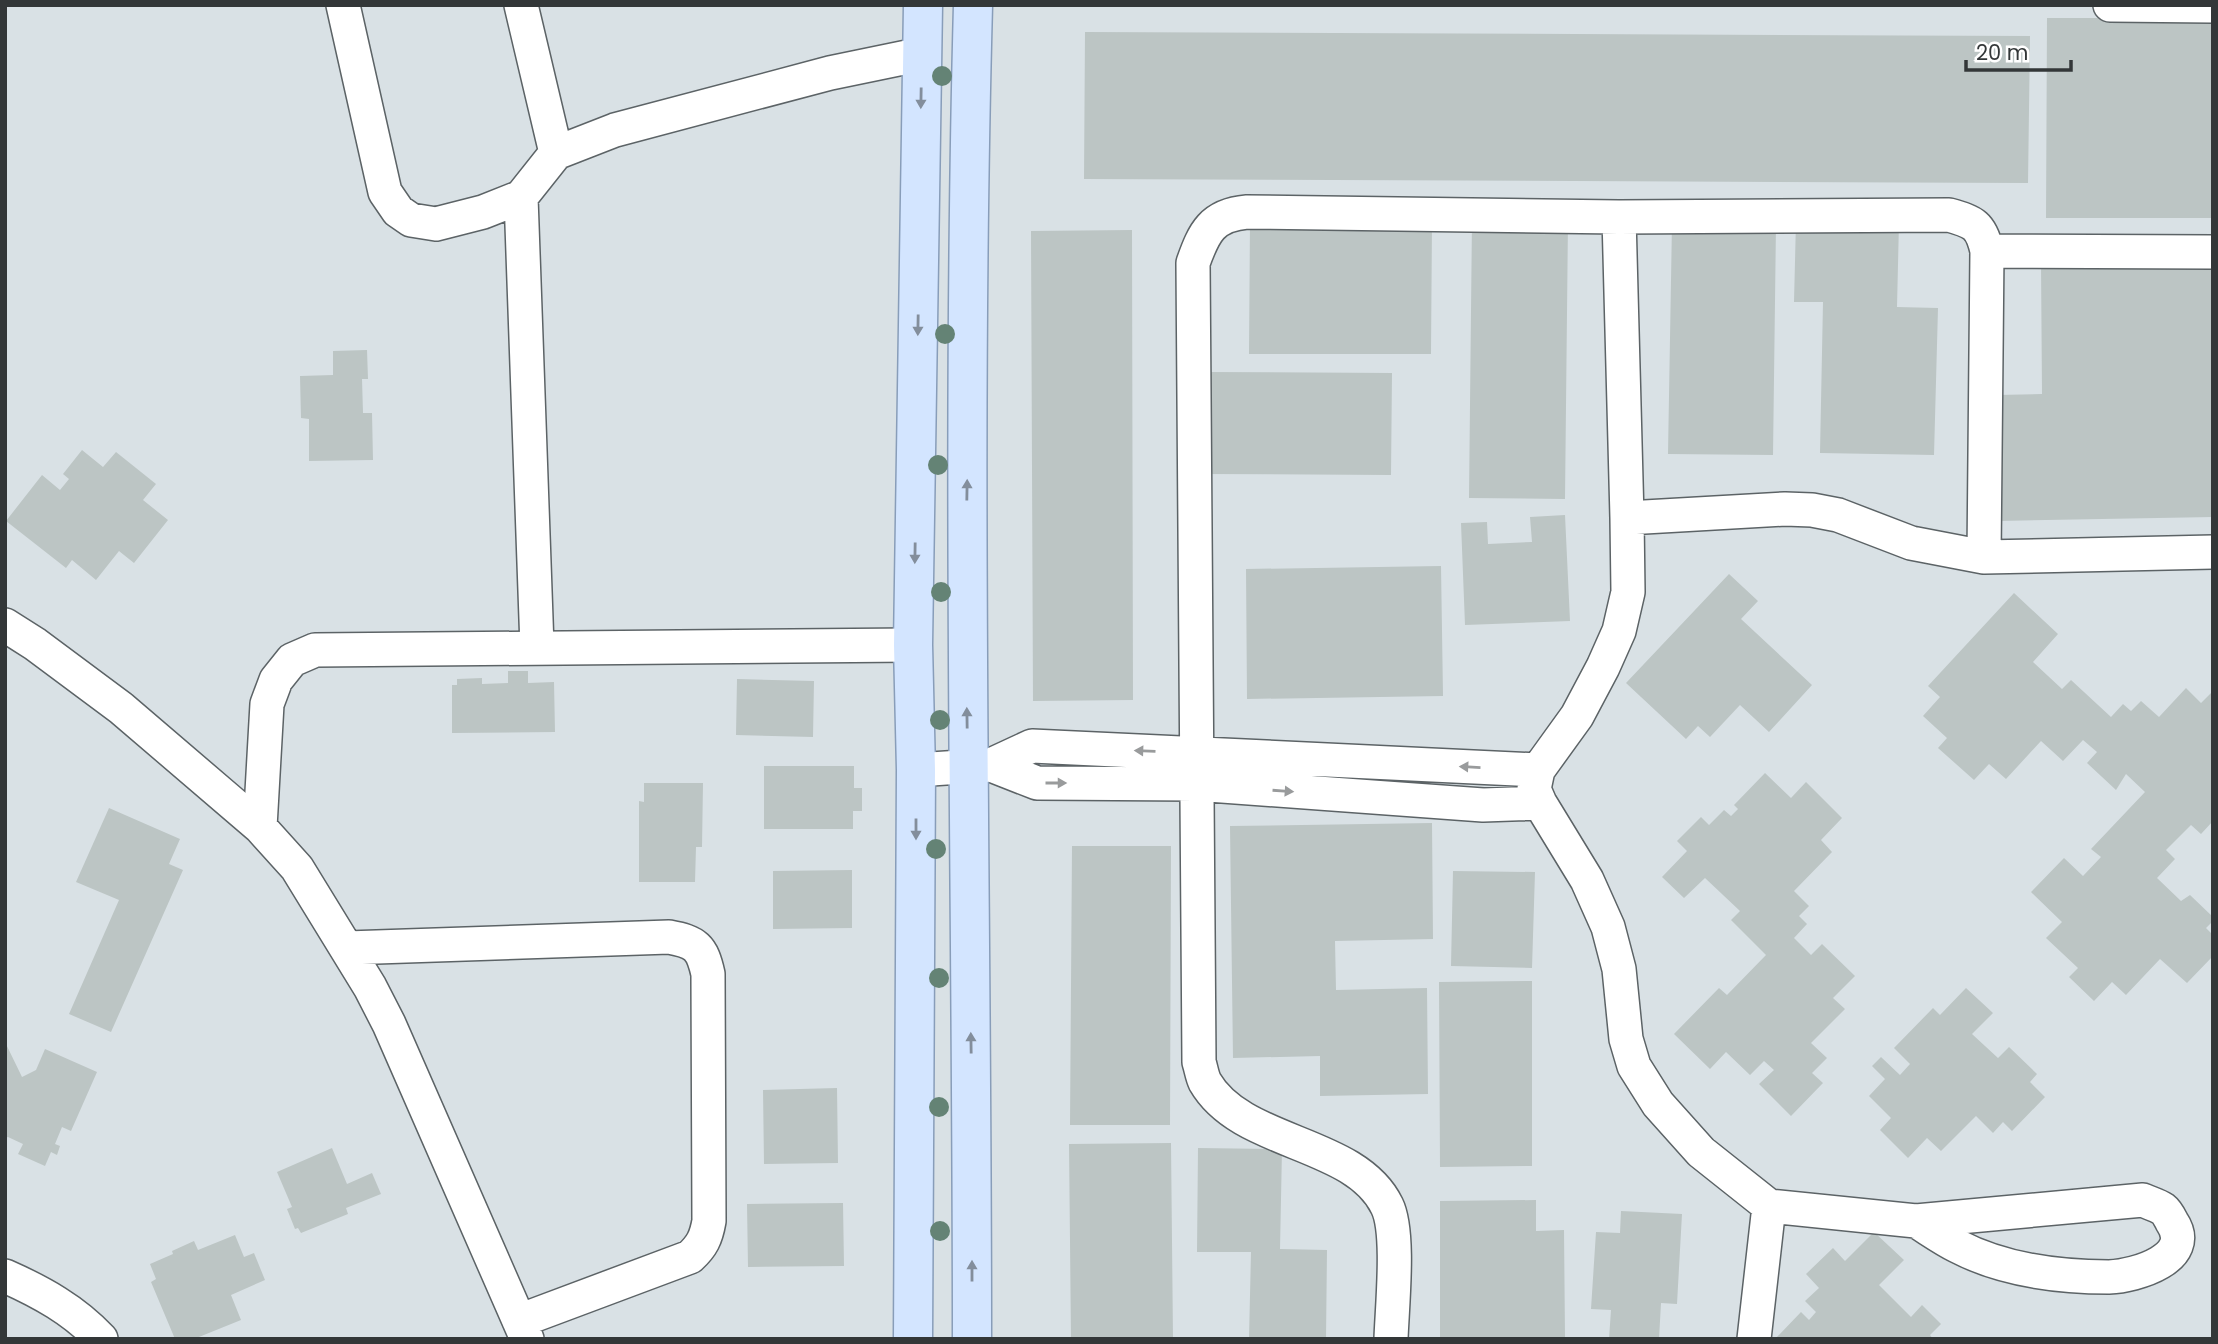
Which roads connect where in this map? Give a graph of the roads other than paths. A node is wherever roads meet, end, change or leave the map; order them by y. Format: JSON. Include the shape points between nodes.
{"nodes":[{"id":1,"x":343,"y":5,"type":"edge"},
{"id":2,"x":521,"y":5,"type":"edge"},
{"id":3,"x":923,"y":5,"type":"edge"},
{"id":4,"x":973,"y":5,"type":"edge"},
{"id":5,"x":2110,"y":5,"type":"edge"},
{"id":6,"x":2213,"y":6,"type":"edge"},
{"id":7,"x":922,"y":54,"type":"junction"},
{"id":8,"x":556,"y":153,"type":"junction"},
{"id":9,"x":521,"y":197,"type":"junction"},
{"id":10,"x":1619,"y":217,"type":"junction"},
{"id":11,"x":1987,"y":251,"type":"junction"},
{"id":12,"x":2213,"y":252,"type":"edge"},
{"id":13,"x":1627,"y":518,"type":"junction"},
{"id":14,"x":2213,"y":552,"type":"edge"},
{"id":15,"x":1984,"y":556,"type":"junction"},
{"id":16,"x":5,"y":625,"type":"edge"},
{"id":17,"x":35,"y":644,"type":"junction"},
{"id":18,"x":913,"y":645,"type":"junction"},
{"id":19,"x":537,"y":647,"type":"junction"},
{"id":20,"x":5,"y":659,"type":"edge"},
{"id":21,"x":980,"y":765,"type":"junction"},
{"id":22,"x":1196,"y":769,"type":"junction"},
{"id":23,"x":916,"y":770,"type":"junction"},
{"id":24,"x":1538,"y":770,"type":"junction"},
{"id":25,"x":1540,"y":803,"type":"junction"},
{"id":26,"x":260,"y":827,"type":"junction"},
{"id":27,"x":347,"y":948,"type":"junction"},
{"id":28,"x":1769,"y":1206,"type":"junction"},
{"id":29,"x":1916,"y":1221,"type":"junction"},
{"id":30,"x":5,"y":1276,"type":"edge"},
{"id":31,"x":523,"y":1330,"type":"edge"},
{"id":32,"x":101,"y":1339,"type":"edge"},
{"id":33,"x":913,"y":1339,"type":"edge"},
{"id":34,"x":972,"y":1339,"type":"edge"},
{"id":35,"x":1391,"y":1339,"type":"edge"},
{"id":36,"x":1754,"y":1339,"type":"edge"}],
"edges":[{"from":1,"to":9,"type":"street","via":[[384,192],[398,211],[411,220],[436,224]]},
{"from":2,"to":8,"type":"street"},
{"from":3,"to":7,"type":"main road"},
{"from":21,"to":4,"type":"main road","one_way":true,"via":[[966,626]]},
{"from":5,"to":6,"type":"street"},
{"from":7,"to":8,"type":"street","via":[[642,123]]},
{"from":7,"to":18,"type":"main road","one_way":true},
{"from":8,"to":9,"type":"street"},
{"from":9,"to":19,"type":"street"},
{"from":10,"to":11,"type":"street","via":[[1949,215],[1973,224],[1983,234]]},
{"from":10,"to":13,"type":"street"},
{"from":10,"to":22,"type":"street","via":[[1247,212],[1226,214],[1212,226],[1193,263]]},
{"from":11,"to":12,"type":"street"},
{"from":11,"to":15,"type":"street"},
{"from":13,"to":15,"type":"street","via":[[1812,510],[1838,515],[1911,544]]},
{"from":13,"to":24,"type":"street","via":[[1628,592],[1619,631],[1577,716]]},
{"from":14,"to":15,"type":"street"},
{"from":16,"to":17,"type":"street"},
{"from":17,"to":20,"type":"street"},
{"from":17,"to":26,"type":"street","via":[[121,709]]},
{"from":18,"to":19,"type":"street"},
{"from":18,"to":23,"type":"main road"},
{"from":19,"to":26,"type":"street","via":[[315,650],[292,660],[276,680],[267,704]]},
{"from":21,"to":22,"type":"street","via":[[1037,783]]},
{"from":21,"to":23,"type":"street"},
{"from":34,"to":21,"type":"main road","one_way":true},
{"from":24,"to":22,"type":"street","one_way":true},
{"from":22,"to":25,"type":"street","one_way":true,"via":[[1483,805]]},
{"from":22,"to":35,"type":"street","via":[[1199,1062],[1204,1081],[1249,1122],[1344,1165],[1373,1185],[1394,1228]]},
{"from":23,"to":33,"type":"main road","one_way":true},
{"from":24,"to":25,"type":"street","via":[[1535,789]]},
{"from":25,"to":28,"type":"street","via":[[1587,880],[1608,927],[1634,1066],[1658,1104],[1701,1152]]},
{"from":26,"to":27,"type":"street","via":[[297,868]]},
{"from":27,"to":31,"type":"street","via":[[405,1057]]},
{"from":27,"to":31,"type":"street","via":[[669,937],[688,941],[704,957],[708,974],[706,1237],[690,1257]]},
{"from":28,"to":29,"type":"street"},
{"from":28,"to":36,"type":"street"},
{"from":29,"to":29,"type":"street","via":[[2143,1200],[2164,1210],[2177,1229],[2177,1244],[2164,1261],[2143,1272],[2112,1277],[2062,1274],[2004,1265],[1958,1247]]},
{"from":30,"to":32,"type":"street","via":[[62,1305]]}]}
